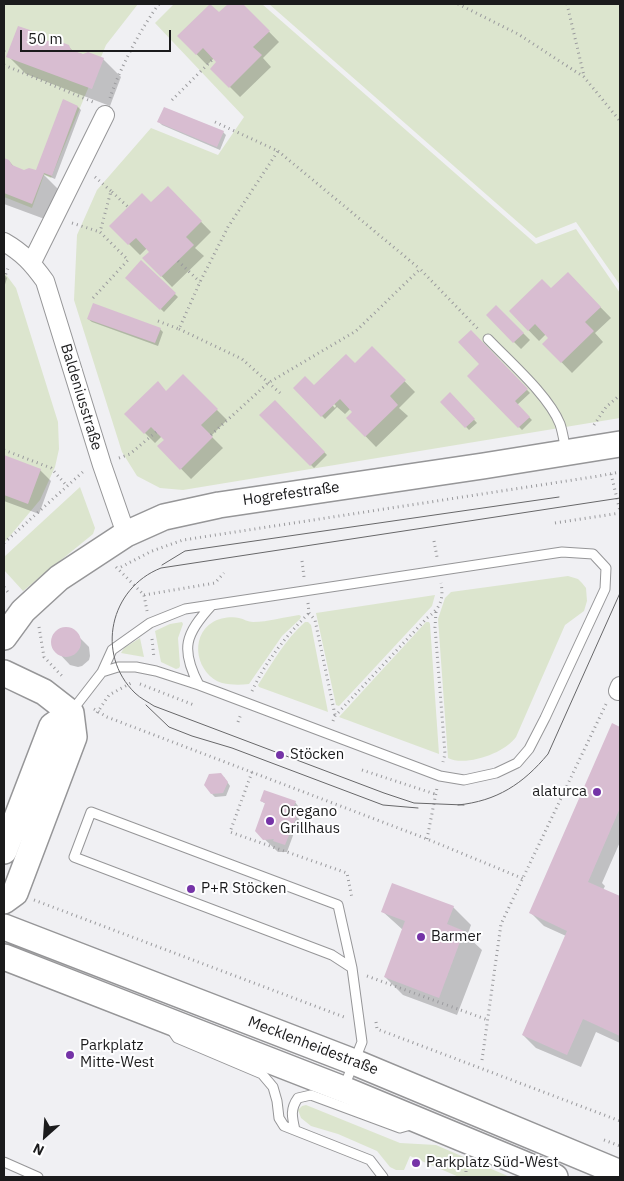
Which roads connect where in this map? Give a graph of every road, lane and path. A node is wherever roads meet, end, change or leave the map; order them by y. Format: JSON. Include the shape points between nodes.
{"nodes":[{"id":1,"x":159,"y":4,"type":"edge"},
{"id":2,"x":458,"y":4,"type":"edge"},
{"id":3,"x":567,"y":4,"type":"edge"},
{"id":4,"x":6,"y":47,"type":"dead end"},
{"id":5,"x":4,"y":51,"type":"edge"},
{"id":6,"x":213,"y":59,"type":"dead end"},
{"id":7,"x":4,"y":65,"type":"edge"},
{"id":8,"x":584,"y":77,"type":"junction"},
{"id":9,"x":172,"y":100,"type":"dead end"},
{"id":10,"x":106,"y":111,"type":"junction"},
{"id":11,"x":620,"y":120,"type":"edge"},
{"id":12,"x":216,"y":122,"type":"dead end"},
{"id":13,"x":278,"y":151,"type":"junction"},
{"id":14,"x":128,"y":208,"type":"dead end"},
{"id":15,"x":54,"y":217,"type":"junction"},
{"id":16,"x":100,"y":232,"type":"junction"},
{"id":17,"x":4,"y":242,"type":"edge"},
{"id":18,"x":178,"y":261,"type":"dead end"},
{"id":19,"x":32,"y":262,"type":"junction"},
{"id":20,"x":420,"y":269,"type":"junction"},
{"id":21,"x":200,"y":282,"type":"junction"},
{"id":22,"x":93,"y":298,"type":"dead end"},
{"id":23,"x":158,"y":321,"type":"dead end"},
{"id":24,"x":179,"y":329,"type":"junction"},
{"id":25,"x":488,"y":339,"type":"joint"},
{"id":26,"x":268,"y":383,"type":"junction"},
{"id":27,"x":280,"y":393,"type":"dead end"},
{"id":28,"x":620,"y":395,"type":"edge"},
{"id":29,"x":156,"y":432,"type":"dead end"},
{"id":30,"x":211,"y":435,"type":"dead end"},
{"id":31,"x":620,"y":444,"type":"edge"},
{"id":32,"x":595,"y":448,"type":"junction"},
{"id":33,"x":4,"y":450,"type":"edge"},
{"id":34,"x":567,"y":453,"type":"junction"},
{"id":35,"x":102,"y":465,"type":"junction"},
{"id":36,"x":620,"y":472,"type":"edge"},
{"id":37,"x":611,"y":474,"type":"junction"},
{"id":38,"x":67,"y":486,"type":"junction"},
{"id":39,"x":620,"y":512,"type":"edge"},
{"id":40,"x":555,"y":523,"type":"dead end"},
{"id":41,"x":126,"y":534,"type":"junction"},
{"id":42,"x":4,"y":543,"type":"edge"},
{"id":43,"x":99,"y":550,"type":"junction"},
{"id":44,"x":117,"y":568,"type":"junction"},
{"id":45,"x":439,"y":570,"type":"junction"},
{"id":46,"x":110,"y":572,"type":"dead end"},
{"id":47,"x":224,"y":573,"type":"dead end"},
{"id":48,"x":306,"y":591,"type":"junction"},
{"id":49,"x":212,"y":605,"type":"junction"},
{"id":50,"x":436,"y":611,"type":"junction"},
{"id":51,"x":309,"y":613,"type":"junction"},
{"id":52,"x":45,"y":622,"type":"dead end"},
{"id":53,"x":39,"y":628,"type":"junction"},
{"id":54,"x":35,"y":634,"type":"dead end"},
{"id":55,"x":4,"y":637,"type":"edge"},
{"id":56,"x":102,"y":672,"type":"junction"},
{"id":57,"x":4,"y":673,"type":"edge"},
{"id":58,"x":199,"y":685,"type":"junction"},
{"id":59,"x":619,"y":688,"type":"edge"},
{"id":60,"x":245,"y":703,"type":"junction"},
{"id":61,"x":194,"y":705,"type":"dead end"},
{"id":62,"x":77,"y":706,"type":"junction"},
{"id":63,"x":97,"y":712,"type":"junction"},
{"id":64,"x":335,"y":716,"type":"junction"},
{"id":65,"x":328,"y":734,"type":"junction"},
{"id":66,"x":362,"y":770,"type":"dead end"},
{"id":67,"x":252,"y":772,"type":"junction"},
{"id":68,"x":440,"y":776,"type":"junction"},
{"id":69,"x":436,"y":794,"type":"junction"},
{"id":70,"x":427,"y":839,"type":"junction"},
{"id":71,"x":4,"y":850,"type":"edge"},
{"id":72,"x":524,"y":878,"type":"junction"},
{"id":73,"x":10,"y":897,"type":"edge"},
{"id":74,"x":353,"y":901,"type":"dead end"},
{"id":75,"x":4,"y":927,"type":"edge"},
{"id":76,"x":4,"y":957,"type":"edge"},
{"id":77,"x":364,"y":967,"type":"dead end"},
{"id":78,"x":352,"y":968,"type":"junction"},
{"id":79,"x":366,"y":976,"type":"junction"},
{"id":80,"x":368,"y":985,"type":"dead end"},
{"id":81,"x":166,"y":1020,"type":"junction"},
{"id":82,"x":488,"y":1020,"type":"junction"},
{"id":83,"x":376,"y":1021,"type":"dead end"},
{"id":84,"x":360,"y":1023,"type":"junction"},
{"id":85,"x":377,"y":1030,"type":"junction"},
{"id":86,"x":482,"y":1060,"type":"dead end"},
{"id":87,"x":354,"y":1062,"type":"junction"},
{"id":88,"x":343,"y":1089,"type":"junction"},
{"id":89,"x":620,"y":1121,"type":"edge"},
{"id":90,"x":423,"y":1122,"type":"junction"},
{"id":91,"x":295,"y":1130,"type":"junction"},
{"id":92,"x":466,"y":1161,"type":"dead end"},
{"id":93,"x":4,"y":1162,"type":"edge"},
{"id":94,"x":620,"y":1173,"type":"edge"},
{"id":95,"x":38,"y":1177,"type":"edge"},
{"id":96,"x":383,"y":1177,"type":"edge"},
{"id":97,"x":466,"y":1177,"type":"edge"},
{"id":98,"x":555,"y":1177,"type":"edge"}],
"edges":[{"from":1,"to":10,"type":"path","via":[[148,18],[114,86]]},
{"from":2,"to":8,"type":"path","via":[[518,34]]},
{"from":3,"to":8,"type":"path"},
{"from":4,"to":5,"type":"path"},
{"from":6,"to":9,"type":"path"},
{"from":7,"to":10,"type":"path"},
{"from":8,"to":11,"type":"path"},
{"from":10,"to":15,"type":"street"},
{"from":12,"to":13,"type":"path"},
{"from":13,"to":20,"type":"path"},
{"from":13,"to":21,"type":"path","via":[[228,227]]},
{"from":14,"to":16,"type":"path","via":[[111,191]]},
{"from":15,"to":16,"type":"path"},
{"from":15,"to":19,"type":"street"},
{"from":16,"to":22,"type":"path","via":[[128,260]]},
{"from":17,"to":19,"type":"street","name":"Baldeniusstraße"},
{"from":18,"to":21,"type":"path"},
{"from":19,"to":35,"type":"street","name":"Baldeniusstraße","via":[[44,281]]},
{"from":20,"to":25,"type":"path"},
{"from":20,"to":26,"type":"path","via":[[356,331]]},
{"from":21,"to":24,"type":"path"},
{"from":23,"to":24,"type":"path"},
{"from":24,"to":26,"type":"path","via":[[242,359]]},
{"from":25,"to":34,"type":"lane","via":[[554,413]]},
{"from":26,"to":27,"type":"path"},
{"from":26,"to":30,"type":"path"},
{"from":28,"to":32,"type":"path","via":[[606,407],[591,430]]},
{"from":29,"to":35,"type":"path","via":[[130,454]]},
{"from":31,"to":32,"type":"main road","name":"Hogrefestraße"},
{"from":32,"to":34,"type":"main road","name":"Hogrefestraße"},
{"from":33,"to":38,"type":"path","via":[[51,468]]},
{"from":34,"to":41,"type":"main road","name":"Hogrefestraße","via":[[220,505],[164,517]]},
{"from":35,"to":38,"type":"path","via":[[84,470]]},
{"from":35,"to":41,"type":"street","name":"Baldeniusstraße"},
{"from":36,"to":37,"type":"path"},
{"from":37,"to":39,"type":"path"},
{"from":37,"to":44,"type":"path","via":[[183,540]]},
{"from":38,"to":42,"type":"path"},
{"from":39,"to":40,"type":"path"},
{"from":41,"to":43,"type":"main road","name":"Hogrefestraße"},
{"from":43,"to":44,"type":"path"},
{"from":43,"to":55,"type":"main road","name":"Hogrefestraße","via":[[59,578],[23,611]]},
{"from":44,"to":46,"type":"path"},
{"from":44,"to":47,"type":"path","via":[[144,595],[215,583]]},
{"from":45,"to":48,"type":"lane"},
{"from":45,"to":50,"type":"path","via":[[443,595]]},
{"from":45,"to":68,"type":"lane","via":[[562,552],[593,554],[606,568],[605,589],[529,749],[517,763],[496,773],[464,780]]},
{"from":48,"to":49,"type":"lane"},
{"from":48,"to":51,"type":"path"},
{"from":49,"to":56,"type":"lane","via":[[185,609],[150,624],[112,650]]},
{"from":49,"to":58,"type":"lane","via":[[196,621],[188,639],[187,653]]},
{"from":50,"to":64,"type":"path"},
{"from":50,"to":68,"type":"path","via":[[445,754]]},
{"from":51,"to":60,"type":"path","via":[[270,660]]},
{"from":51,"to":64,"type":"path","via":[[315,620]]},
{"from":52,"to":53,"type":"path"},
{"from":53,"to":54,"type":"path"},
{"from":53,"to":62,"type":"path","via":[[44,656]]},
{"from":56,"to":58,"type":"lane","via":[[136,666]]},
{"from":56,"to":62,"type":"lane"},
{"from":57,"to":62,"type":"main road"},
{"from":58,"to":60,"type":"lane"},
{"from":59,"to":72,"type":"path","via":[[607,704]]},
{"from":60,"to":65,"type":"lane"},
{"from":61,"to":63,"type":"path","via":[[133,682],[109,695]]},
{"from":62,"to":63,"type":"path"},
{"from":62,"to":71,"type":"main road","via":[[52,726]]},
{"from":62,"to":73,"type":"main road","via":[[74,736]]},
{"from":63,"to":67,"type":"path"},
{"from":64,"to":65,"type":"path"},
{"from":65,"to":68,"type":"lane"},
{"from":66,"to":69,"type":"path"},
{"from":67,"to":70,"type":"path"},
{"from":67,"to":74,"type":"path","via":[[230,832],[348,873]]},
{"from":68,"to":69,"type":"path"},
{"from":69,"to":70,"type":"path"},
{"from":70,"to":72,"type":"path"},
{"from":72,"to":82,"type":"path","via":[[501,924]]},
{"from":73,"to":84,"type":"path"},
{"from":75,"to":87,"type":"main road","name":"Mecklenheidestraße"},
{"from":76,"to":81,"type":"main road","name":"Mecklenheidestraße"},
{"from":77,"to":79,"type":"path"},
{"from":78,"to":78,"type":"lane","via":[[338,905],[91,812],[74,857],[332,955]]},
{"from":78,"to":84,"type":"lane"},
{"from":79,"to":80,"type":"path"},
{"from":79,"to":82,"type":"path"},
{"from":81,"to":88,"type":"main road","name":"Mecklenheidestraße"},
{"from":81,"to":91,"type":"lane","via":[[176,1038],[262,1074],[273,1087],[278,1118],[284,1126]]},
{"from":82,"to":86,"type":"path"},
{"from":83,"to":85,"type":"path"},
{"from":84,"to":85,"type":"path"},
{"from":84,"to":87,"type":"lane","via":[[362,1042]]},
{"from":85,"to":89,"type":"path"},
{"from":87,"to":88,"type":"lane"},
{"from":87,"to":94,"type":"main road","name":"Mecklenheidestraße"},
{"from":88,"to":90,"type":"main road","name":"Mecklenheidestraße"},
{"from":90,"to":91,"type":"lane","via":[[400,1128],[311,1095],[298,1098],[295,1103],[291,1113]]},
{"from":90,"to":98,"type":"main road","name":"Mecklenheidestraße"},
{"from":91,"to":96,"type":"lane","via":[[370,1160]]},
{"from":92,"to":97,"type":"path"},
{"from":93,"to":95,"type":"lane"}]}
